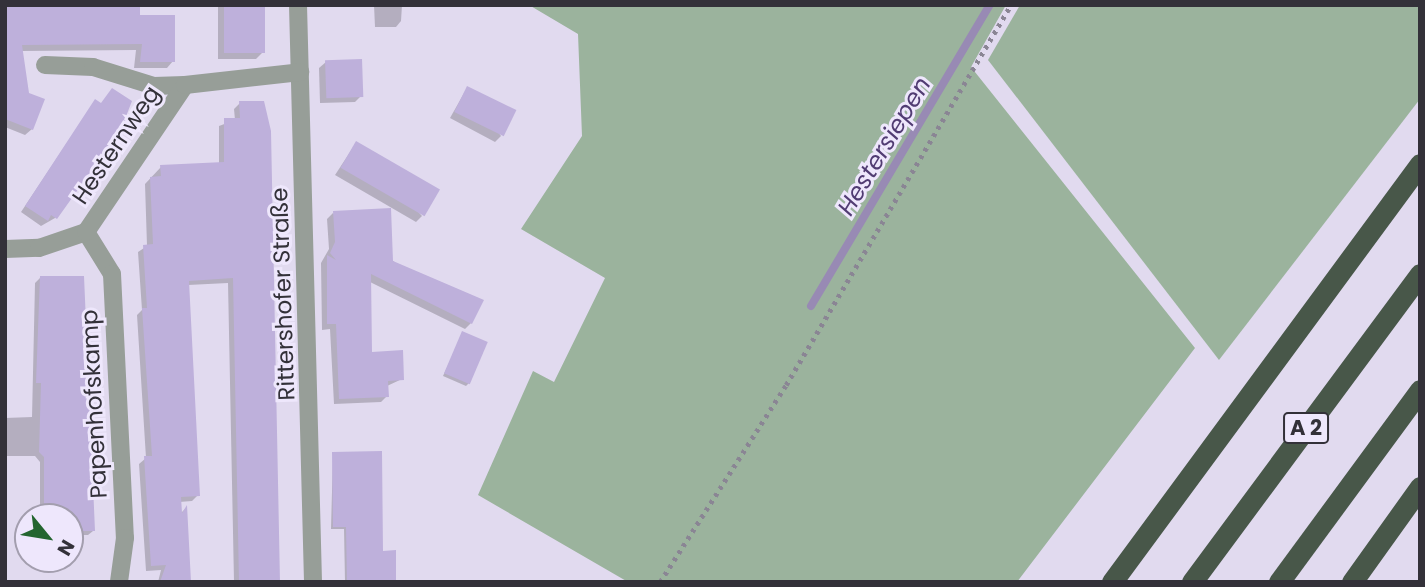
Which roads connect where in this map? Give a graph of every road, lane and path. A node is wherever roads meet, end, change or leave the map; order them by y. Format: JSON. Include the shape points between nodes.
{"nodes":[{"id":1,"x":298,"y":5,"type":"edge"},
{"id":2,"x":1011,"y":5,"type":"edge"},
{"id":3,"x":45,"y":65,"type":"dead end"},
{"id":4,"x":300,"y":72,"type":"junction"},
{"id":5,"x":186,"y":85,"type":"junction"},
{"id":6,"x":1420,"y":164,"type":"edge"},
{"id":7,"x":86,"y":232,"type":"junction"},
{"id":8,"x":5,"y":249,"type":"edge"},
{"id":9,"x":1420,"y":274,"type":"edge"},
{"id":10,"x":1420,"y":390,"type":"edge"},
{"id":11,"x":1420,"y":488,"type":"edge"},
{"id":12,"x":119,"y":582,"type":"edge"},
{"id":13,"x":313,"y":582,"type":"edge"},
{"id":14,"x":660,"y":582,"type":"edge"},
{"id":15,"x":1112,"y":582,"type":"edge"},
{"id":16,"x":1192,"y":582,"type":"edge"},
{"id":17,"x":1279,"y":582,"type":"edge"},
{"id":18,"x":1352,"y":582,"type":"edge"}],
"edges":[{"from":1,"to":4,"type":"street","name":"Rittershofer Straße"},
{"from":2,"to":14,"type":"path","via":[[786,385]]},
{"from":3,"to":5,"type":"street","name":"Hesternweg","via":[[93,67],[154,86]]},
{"from":4,"to":5,"type":"street","name":"Hesternweg"},
{"from":4,"to":13,"type":"street","name":"Rittershofer Straße"},
{"from":5,"to":7,"type":"street","name":"Hesternweg"},
{"from":6,"to":15,"type":"highway"},
{"from":7,"to":8,"type":"street","name":"Hesternweg","via":[[39,248]]},
{"from":7,"to":12,"type":"street","name":"Papenhofskamp","via":[[112,274],[125,538]]},
{"from":9,"to":16,"type":"highway","number":"A 2"},
{"from":10,"to":17,"type":"highway"},
{"from":11,"to":18,"type":"highway"}]}
